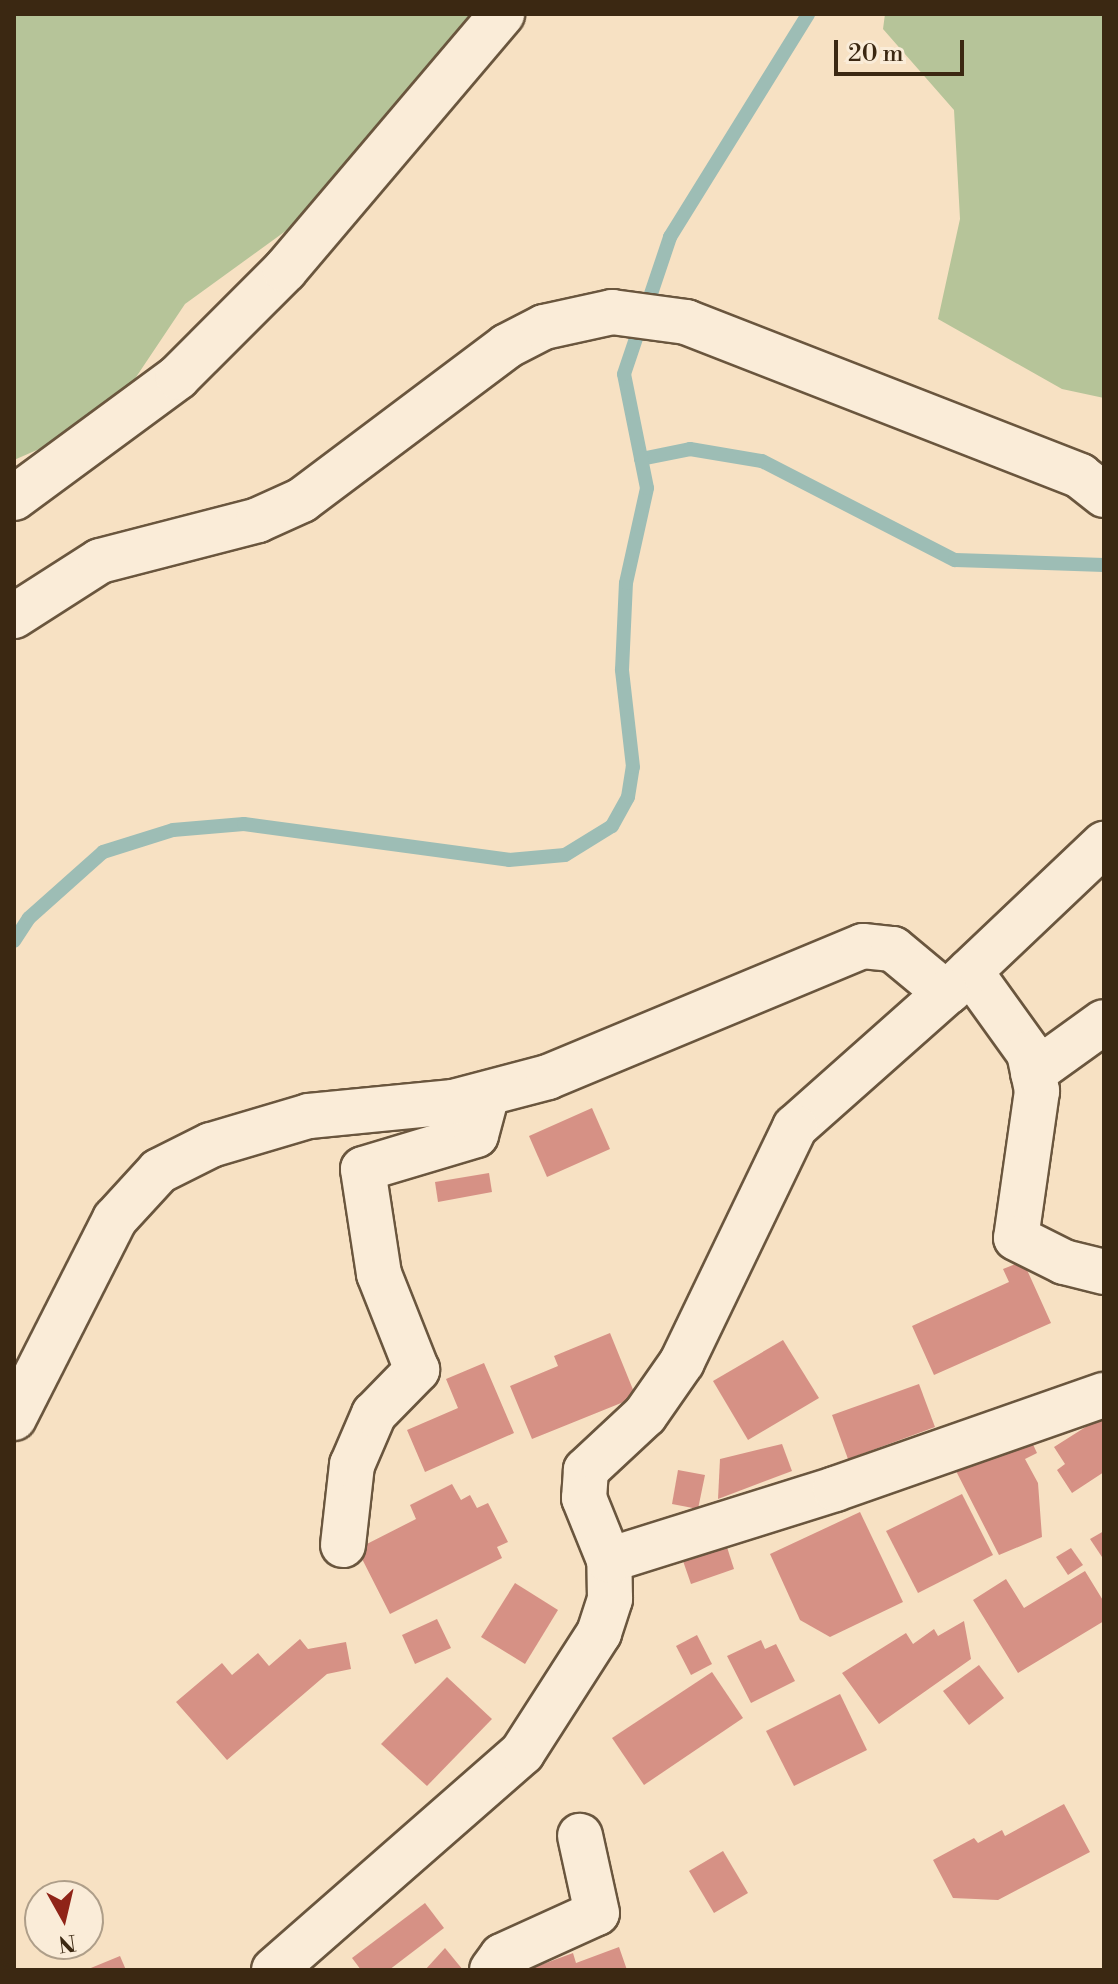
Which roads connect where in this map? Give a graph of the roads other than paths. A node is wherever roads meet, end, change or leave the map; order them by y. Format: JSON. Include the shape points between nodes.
{"nodes":[{"id":1,"x":502,"y":14,"type":"edge"},
{"id":2,"x":1104,"y":495,"type":"edge"},
{"id":3,"x":14,"y":498,"type":"edge"},
{"id":4,"x":14,"y":616,"type":"edge"},
{"id":5,"x":1104,"y":844,"type":"edge"},
{"id":6,"x":958,"y":982,"type":"junction"},
{"id":7,"x":1104,"y":1022,"type":"edge"},
{"id":8,"x":1033,"y":1073,"type":"junction"},
{"id":9,"x":487,"y":1094,"type":"junction"},
{"id":10,"x":1104,"y":1272,"type":"edge"},
{"id":11,"x":1104,"y":1395,"type":"edge"},
{"id":12,"x":14,"y":1418,"type":"edge"},
{"id":13,"x":343,"y":1545,"type":"dead end"},
{"id":14,"x":609,"y":1560,"type":"junction"},
{"id":15,"x":580,"y":1836,"type":"dead end"},
{"id":16,"x":274,"y":1970,"type":"edge"},
{"id":17,"x":492,"y":1970,"type":"edge"}],
"edges":[{"from":1,"to":3,"type":"street","via":[[285,270],[189,366]]},
{"from":2,"to":4,"type":"street","via":[[1080,476],[686,322],[612,312],[544,327],[507,346],[302,500],[258,520],[100,561]]},
{"from":5,"to":6,"type":"street"},
{"from":6,"to":8,"type":"street","via":[[1029,1053]]},
{"from":6,"to":9,"type":"street","via":[[893,949],[863,946],[548,1077]]},
{"from":6,"to":14,"type":"street","via":[[795,1127],[682,1362],[645,1415],[586,1470],[584,1498]]},
{"from":7,"to":8,"type":"street"},
{"from":8,"to":10,"type":"street","via":[[1037,1091],[1016,1238],[1064,1262]]},
{"from":9,"to":12,"type":"street","via":[[309,1116],[211,1145],[159,1171],[115,1219]]},
{"from":9,"to":13,"type":"street","via":[[476,1135],[363,1169],[379,1274],[417,1370],[374,1414],[352,1465]]},
{"from":11,"to":14,"type":"street","via":[[864,1480]]},
{"from":14,"to":16,"type":"street","via":[[610,1599],[599,1633],[522,1753]]},
{"from":15,"to":17,"type":"street","via":[[597,1913],[502,1956]]}]}
